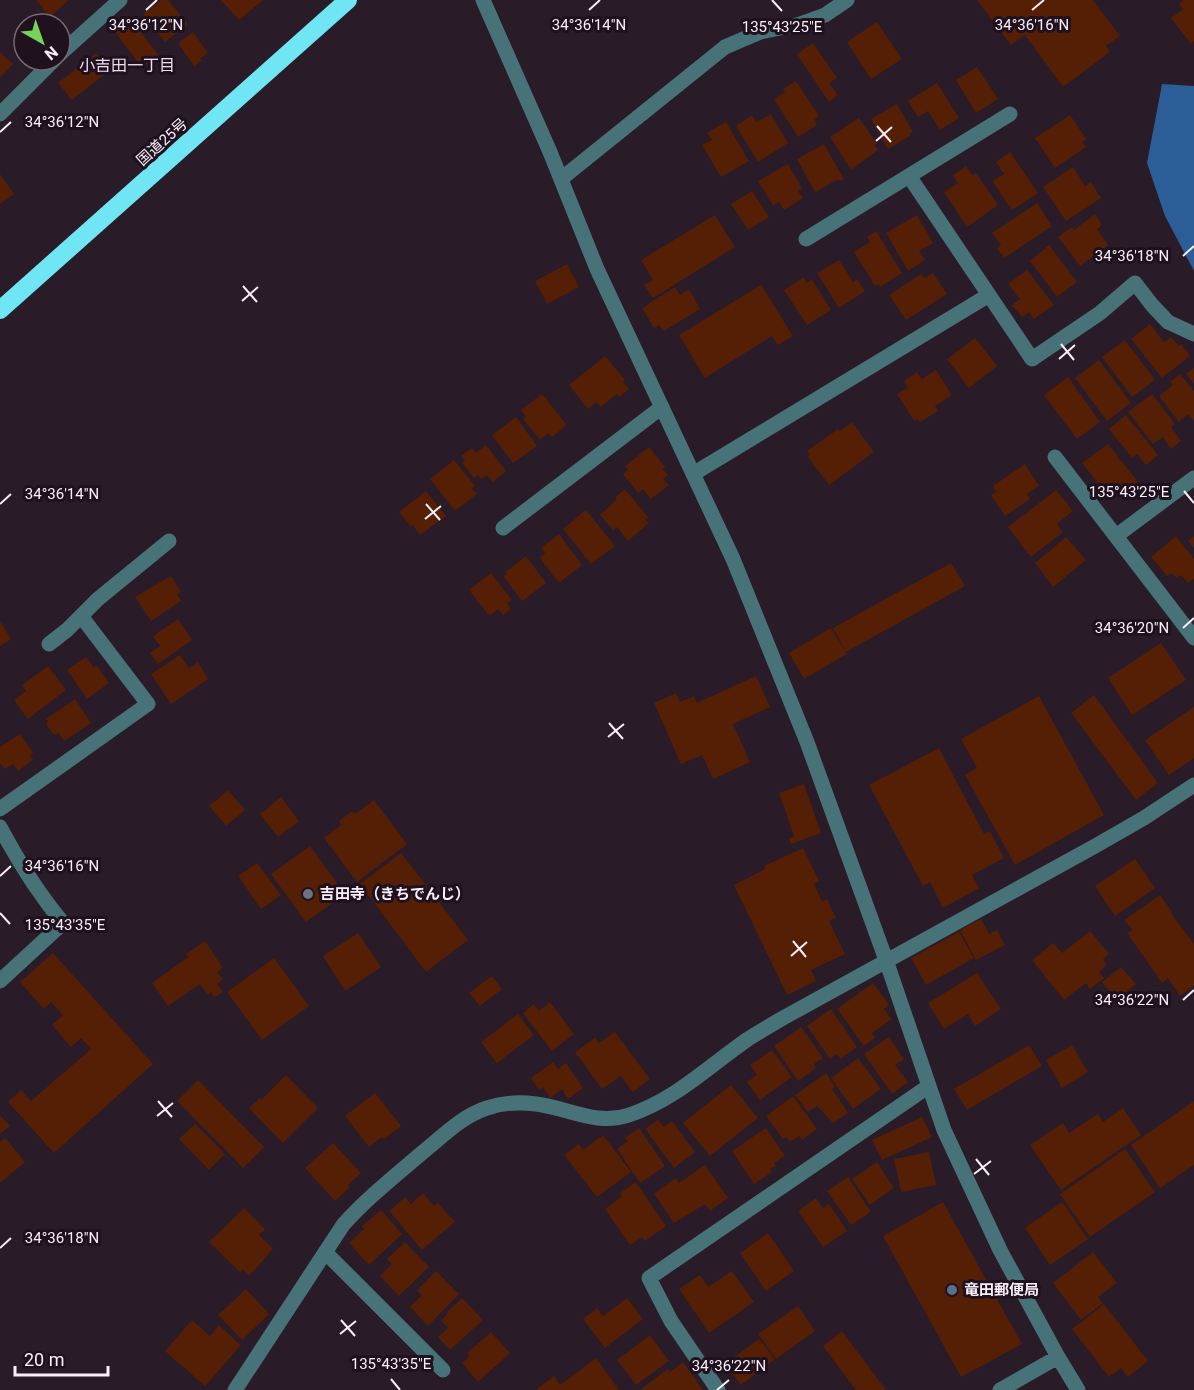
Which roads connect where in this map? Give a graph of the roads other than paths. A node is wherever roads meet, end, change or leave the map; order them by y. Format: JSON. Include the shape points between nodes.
{"nodes":[{"id":1,"x":120,"y":0,"type":"edge"},
{"id":2,"x":348,"y":0,"type":"edge"},
{"id":3,"x":483,"y":0,"type":"edge"},
{"id":4,"x":847,"y":0,"type":"edge"},
{"id":5,"x":72,"y":43,"type":"edge"},
{"id":6,"x":42,"y":72,"type":"edge"},
{"id":7,"x":0,"y":114,"type":"edge"},
{"id":8,"x":1010,"y":114,"type":"dead end"},
{"id":9,"x":909,"y":176,"type":"junction"},
{"id":10,"x":561,"y":179,"type":"junction"},
{"id":11,"x":806,"y":239,"type":"dead end"},
{"id":12,"x":988,"y":295,"type":"junction"},
{"id":13,"x":0,"y":310,"type":"edge"},
{"id":14,"x":1194,"y":334,"type":"edge"},
{"id":15,"x":662,"y":407,"type":"junction"},
{"id":16,"x":1055,"y":457,"type":"dead end"},
{"id":17,"x":693,"y":474,"type":"junction"},
{"id":18,"x":1194,"y":478,"type":"edge"},
{"id":19,"x":503,"y":528,"type":"dead end"},
{"id":20,"x":1116,"y":536,"type":"junction"},
{"id":21,"x":169,"y":541,"type":"dead end"},
{"id":22,"x":81,"y":616,"type":"junction"},
{"id":23,"x":1194,"y":638,"type":"edge"},
{"id":24,"x":49,"y":644,"type":"dead end"},
{"id":25,"x":1194,"y":785,"type":"edge"},
{"id":26,"x":0,"y":809,"type":"edge"},
{"id":27,"x":0,"y":827,"type":"edge"},
{"id":28,"x":886,"y":960,"type":"junction"},
{"id":29,"x":0,"y":981,"type":"edge"},
{"id":30,"x":929,"y":1086,"type":"junction"},
{"id":31,"x":326,"y":1252,"type":"junction"},
{"id":32,"x":1058,"y":1357,"type":"junction"},
{"id":33,"x":443,"y":1370,"type":"dead end"},
{"id":34,"x":236,"y":1390,"type":"edge"},
{"id":35,"x":718,"y":1390,"type":"edge"},
{"id":36,"x":1000,"y":1390,"type":"edge"},
{"id":37,"x":1078,"y":1390,"type":"edge"}],
"edges":[{"from":1,"to":5,"type":"street"},
{"from":2,"to":13,"type":"highway","name":"国道25号"},
{"from":3,"to":10,"type":"street"},
{"from":4,"to":10,"type":"street","via":[[825,15],[760,32],[725,47]]},
{"from":6,"to":7,"type":"street"},
{"from":8,"to":9,"type":"street"},
{"from":9,"to":11,"type":"street"},
{"from":9,"to":12,"type":"street"},
{"from":10,"to":15,"type":"street","via":[[597,269]]},
{"from":12,"to":14,"type":"street","via":[[1032,359],[1100,313],[1135,283],[1168,322]]},
{"from":12,"to":17,"type":"street"},
{"from":15,"to":17,"type":"street"},
{"from":15,"to":19,"type":"street"},
{"from":16,"to":20,"type":"street"},
{"from":17,"to":28,"type":"street","via":[[733,559],[807,742]]},
{"from":18,"to":20,"type":"street"},
{"from":20,"to":23,"type":"street"},
{"from":21,"to":22,"type":"street"},
{"from":22,"to":24,"type":"street"},
{"from":22,"to":26,"type":"street","via":[[148,704]]},
{"from":25,"to":28,"type":"street","via":[[1097,845]]},
{"from":27,"to":29,"type":"street","via":[[14,854],[63,923]]},
{"from":28,"to":30,"type":"street"},
{"from":28,"to":31,"type":"street","via":[[748,1039],[661,1102],[629,1115],[608,1120],[534,1104],[507,1104],[471,1115],[363,1203]]},
{"from":30,"to":32,"type":"street","via":[[944,1130],[1000,1250]]},
{"from":30,"to":35,"type":"street","via":[[649,1278],[671,1321]]},
{"from":31,"to":33,"type":"street"},
{"from":31,"to":34,"type":"street"},
{"from":32,"to":36,"type":"street"},
{"from":32,"to":37,"type":"street"}]}
